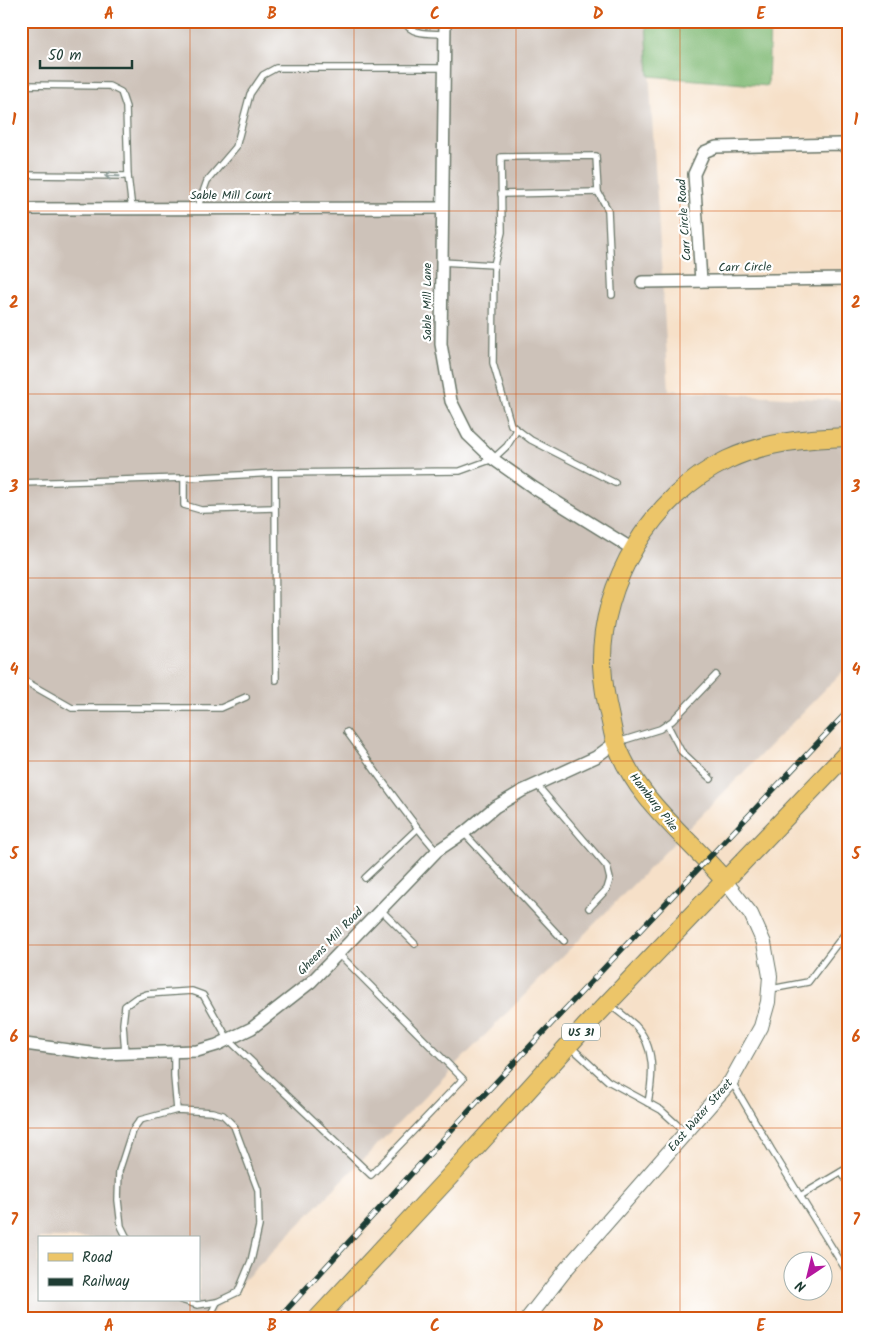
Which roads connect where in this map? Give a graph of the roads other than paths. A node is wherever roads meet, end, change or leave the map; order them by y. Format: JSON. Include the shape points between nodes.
{"nodes":[{"id":1,"x":404,"y":21,"type":"edge"},
{"id":2,"x":445,"y":21,"type":"edge"},
{"id":3,"x":445,"y":34,"type":"junction"},
{"id":4,"x":444,"y":68,"type":"junction"},
{"id":5,"x":21,"y":87,"type":"edge"},
{"id":6,"x":849,"y":149,"type":"edge"},
{"id":7,"x":21,"y":175,"type":"edge"},
{"id":8,"x":128,"y":176,"type":"junction"},
{"id":9,"x":598,"y":192,"type":"junction"},
{"id":10,"x":501,"y":194,"type":"junction"},
{"id":11,"x":441,"y":208,"type":"junction"},
{"id":12,"x":21,"y":209,"type":"edge"},
{"id":13,"x":132,"y":209,"type":"junction"},
{"id":14,"x":197,"y":209,"type":"junction"},
{"id":15,"x":441,"y":262,"type":"junction"},
{"id":16,"x":494,"y":265,"type":"junction"},
{"id":17,"x":849,"y":279,"type":"edge"},
{"id":18,"x":642,"y":282,"type":"dead end"},
{"id":19,"x":701,"y":282,"type":"junction"},
{"id":20,"x":612,"y":295,"type":"dead end"},
{"id":21,"x":517,"y":430,"type":"junction"},
{"id":22,"x":849,"y":437,"type":"edge"},
{"id":23,"x":493,"y":460,"type":"junction"},
{"id":24,"x":274,"y":473,"type":"junction"},
{"id":25,"x":184,"y":478,"type":"junction"},
{"id":26,"x":21,"y":483,"type":"edge"},
{"id":27,"x":615,"y":483,"type":"dead end"},
{"id":28,"x":274,"y":508,"type":"junction"},
{"id":29,"x":634,"y":550,"type":"junction"},
{"id":30,"x":716,"y":675,"type":"dead end"},
{"id":31,"x":21,"y":679,"type":"edge"},
{"id":32,"x":276,"y":680,"type":"dead end"},
{"id":33,"x":246,"y":697,"type":"dead end"},
{"id":34,"x":667,"y":724,"type":"junction"},
{"id":35,"x":346,"y":732,"type":"dead end"},
{"id":36,"x":616,"y":742,"type":"junction"},
{"id":37,"x":849,"y":752,"type":"edge"},
{"id":38,"x":711,"y":779,"type":"dead end"},
{"id":39,"x":537,"y":785,"type":"junction"},
{"id":40,"x":418,"y":829,"type":"junction"},
{"id":41,"x":464,"y":833,"type":"junction"},
{"id":42,"x":437,"y":851,"type":"junction"},
{"id":43,"x":365,"y":878,"type":"dead end"},
{"id":44,"x":725,"y":881,"type":"junction"},
{"id":45,"x":380,"y":908,"type":"junction"},
{"id":46,"x":589,"y":908,"type":"dead end"},
{"id":47,"x":849,"y":928,"type":"edge"},
{"id":48,"x":564,"y":941,"type":"dead end"},
{"id":49,"x":415,"y":944,"type":"dead end"},
{"id":50,"x":338,"y":952,"type":"junction"},
{"id":51,"x":768,"y":989,"type":"junction"},
{"id":52,"x":608,"y":1004,"type":"junction"},
{"id":53,"x":228,"y":1040,"type":"junction"},
{"id":54,"x":25,"y":1044,"type":"dead end"},
{"id":55,"x":569,"y":1045,"type":"junction"},
{"id":56,"x":174,"y":1052,"type":"junction"},
{"id":57,"x":125,"y":1054,"type":"junction"},
{"id":58,"x":731,"y":1081,"type":"junction"},
{"id":59,"x":648,"y":1103,"type":"junction"},
{"id":60,"x":177,"y":1110,"type":"junction"},
{"id":61,"x":685,"y":1132,"type":"junction"},
{"id":62,"x":849,"y":1167,"type":"edge"},
{"id":63,"x":841,"y":1172,"type":"junction"},
{"id":64,"x":849,"y":1184,"type":"edge"},
{"id":65,"x":800,"y":1196,"type":"junction"},
{"id":66,"x":126,"y":1236,"type":"edge"},
{"id":67,"x":849,"y":1275,"type":"edge"},
{"id":68,"x":187,"y":1302,"type":"edge"},
{"id":69,"x":217,"y":1302,"type":"junction"},
{"id":70,"x":209,"y":1318,"type":"edge"},
{"id":71,"x":318,"y":1318,"type":"edge"},
{"id":72,"x":528,"y":1318,"type":"edge"}],
"edges":[{"from":1,"to":3,"type":"lane","via":[[415,32]]},
{"from":2,"to":3,"type":"street","name":"Sable Mill Lane"},
{"from":3,"to":4,"type":"street","name":"Sable Mill Lane"},
{"from":4,"to":11,"type":"street","name":"Sable Mill Lane"},
{"from":4,"to":14,"type":"lane","via":[[276,68],[263,75],[250,94],[236,147],[206,181]]},
{"from":5,"to":8,"type":"lane","via":[[109,86],[121,92],[126,107]]},
{"from":6,"to":19,"type":"street","name":"Carr Circle Road","via":[[840,144],[716,147],[704,152],[694,174]]},
{"from":8,"to":7,"type":"lane","one_way":true},
{"from":8,"to":13,"type":"lane"},
{"from":9,"to":10,"type":"lane"},
{"from":9,"to":10,"type":"lane","via":[[596,156],[501,158]]},
{"from":9,"to":20,"type":"lane","via":[[608,210]]},
{"from":10,"to":16,"type":"lane","via":[[502,232]]},
{"from":11,"to":14,"type":"street","name":"Sable Mill Court"},
{"from":11,"to":15,"type":"street","name":"Sable Mill Lane"},
{"from":12,"to":13,"type":"street","name":"Sable Mill Court"},
{"from":13,"to":14,"type":"street","name":"Sable Mill Court"},
{"from":15,"to":16,"type":"lane"},
{"from":15,"to":23,"type":"street","name":"Sable Mill Lane","via":[[441,344],[451,401],[468,435]]},
{"from":16,"to":21,"type":"lane","via":[[493,363],[511,425]]},
{"from":17,"to":19,"type":"street","name":"Carr Circle"},
{"from":18,"to":19,"type":"street","name":"Carr Circle"},
{"from":21,"to":23,"type":"lane"},
{"from":21,"to":27,"type":"lane"},
{"from":22,"to":29,"type":"main road","name":"Hamburg Pike","via":[[780,443],[727,460],[676,495],[644,531]]},
{"from":23,"to":24,"type":"lane","via":[[460,471]]},
{"from":23,"to":29,"type":"street","name":"Sable Mill Lane"},
{"from":24,"to":25,"type":"lane"},
{"from":24,"to":28,"type":"lane"},
{"from":25,"to":26,"type":"lane"},
{"from":25,"to":28,"type":"lane","via":[[184,505],[200,510]]},
{"from":28,"to":32,"type":"lane"},
{"from":29,"to":36,"type":"main road","name":"Hamburg Pike","via":[[613,595],[605,628],[602,665]]},
{"from":30,"to":34,"type":"lane"},
{"from":31,"to":33,"type":"lane","via":[[72,708],[220,708]]},
{"from":34,"to":36,"type":"lane"},
{"from":34,"to":38,"type":"lane","via":[[681,751]]},
{"from":35,"to":40,"type":"lane"},
{"from":36,"to":39,"type":"street","name":"Gheens Mill Road","via":[[596,757]]},
{"from":36,"to":44,"type":"main road","name":"Hamburg Pike","via":[[626,766],[643,792]]},
{"from":37,"to":44,"type":"main road","number":"US 31"},
{"from":39,"to":41,"type":"street","name":"Gheens Mill Road","via":[[495,807]]},
{"from":39,"to":46,"type":"lane","via":[[607,867],[610,879],[607,889]]},
{"from":40,"to":42,"type":"lane"},
{"from":40,"to":43,"type":"lane"},
{"from":41,"to":42,"type":"street","name":"Gheens Mill Road"},
{"from":41,"to":48,"type":"lane"},
{"from":42,"to":45,"type":"street","name":"Gheens Mill Road"},
{"from":44,"to":51,"type":"street","name":"East Water Street","via":[[751,914],[764,943],[770,976]]},
{"from":44,"to":52,"type":"main road","number":"US 31"},
{"from":45,"to":49,"type":"lane"},
{"from":45,"to":50,"type":"street","name":"Gheens Mill Road"},
{"from":47,"to":51,"type":"lane","via":[[808,982]]},
{"from":50,"to":53,"type":"street","name":"Gheens Mill Road","via":[[311,982],[252,1028]]},
{"from":50,"to":53,"type":"lane","via":[[463,1079],[372,1176]]},
{"from":51,"to":58,"type":"street","name":"East Water Street","via":[[761,1026]]},
{"from":52,"to":55,"type":"main road","number":"US 31"},
{"from":52,"to":59,"type":"lane","via":[[636,1026],[650,1049],[652,1077]]},
{"from":53,"to":56,"type":"street","name":"Gheens Mill Road","via":[[197,1051]]},
{"from":53,"to":57,"type":"lane","via":[[203,996],[192,991],[147,994],[125,1006]]},
{"from":54,"to":57,"type":"street","name":"Gheens Mill Road","via":[[98,1054]]},
{"from":55,"to":59,"type":"lane","via":[[608,1081]]},
{"from":55,"to":71,"type":"main road","number":"US 31"},
{"from":56,"to":57,"type":"street","name":"Gheens Mill Road"},
{"from":56,"to":60,"type":"lane"},
{"from":58,"to":61,"type":"street","name":"East Water Street"},
{"from":58,"to":65,"type":"lane"},
{"from":59,"to":61,"type":"lane","via":[[661,1110]]},
{"from":60,"to":66,"type":"lane","via":[[140,1120],[132,1132],[119,1171],[118,1200],[121,1226]]},
{"from":60,"to":69,"type":"lane","via":[[223,1115],[234,1126],[258,1190],[259,1226],[251,1261],[238,1292]]},
{"from":61,"to":72,"type":"street","name":"East Water Street"},
{"from":62,"to":63,"type":"lane"},
{"from":63,"to":64,"type":"lane"},
{"from":63,"to":65,"type":"lane"},
{"from":65,"to":67,"type":"lane"},
{"from":68,"to":69,"type":"lane","via":[[197,1305]]},
{"from":69,"to":70,"type":"lane"}]}
